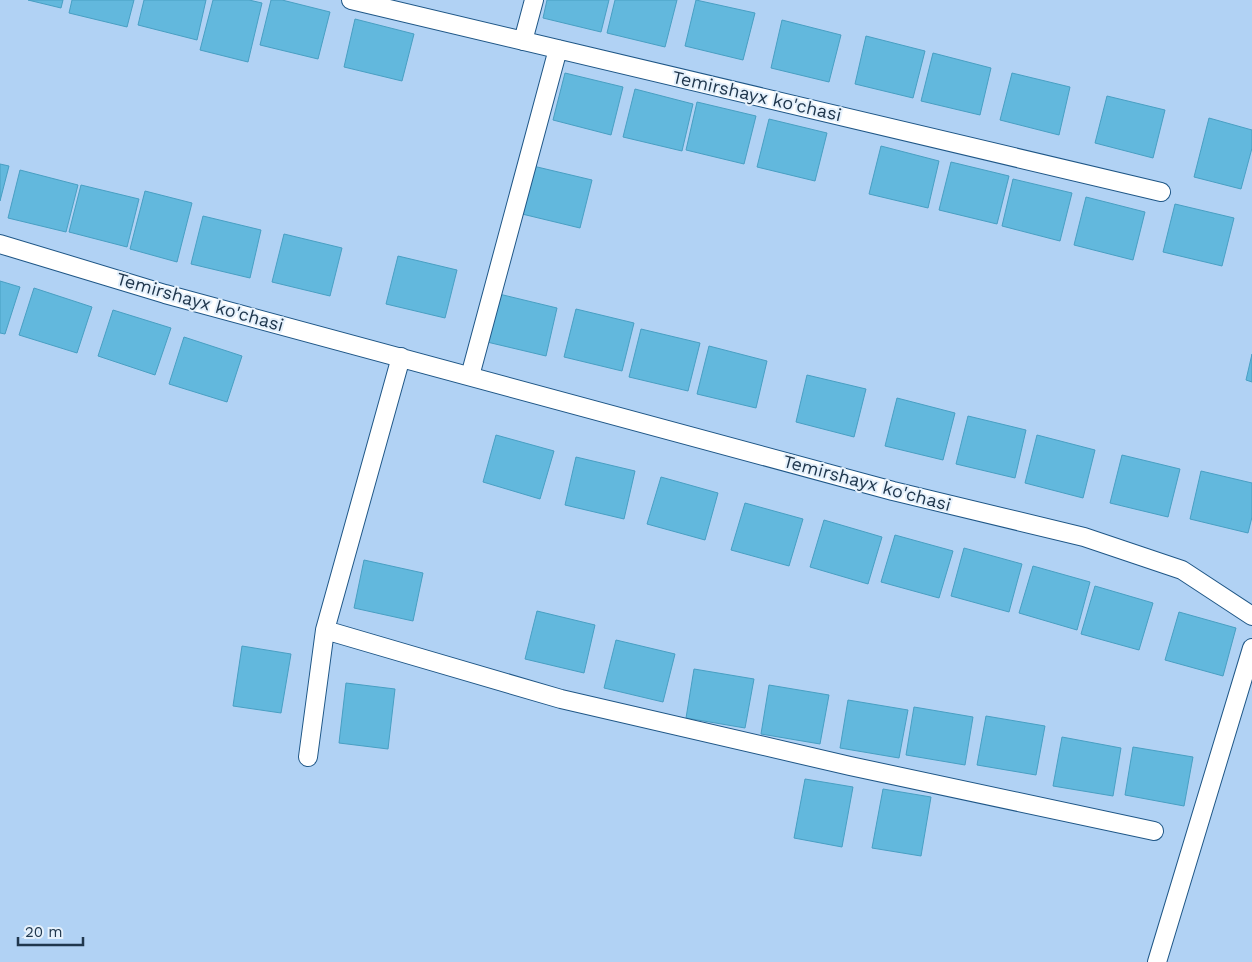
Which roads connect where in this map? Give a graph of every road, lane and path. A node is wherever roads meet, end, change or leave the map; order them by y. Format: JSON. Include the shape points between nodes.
{"nodes":[{"id":1,"x":351,"y":0,"type":"edge"},
{"id":2,"x":534,"y":0,"type":"edge"},
{"id":3,"x":523,"y":41,"type":"junction"},
{"id":4,"x":558,"y":49,"type":"junction"},
{"id":5,"x":1161,"y":192,"type":"dead end"},
{"id":6,"x":0,"y":244,"type":"edge"},
{"id":7,"x":401,"y":357,"type":"junction"},
{"id":8,"x":470,"y":376,"type":"junction"},
{"id":9,"x":1252,"y":616,"type":"edge"},
{"id":10,"x":325,"y":630,"type":"junction"},
{"id":11,"x":1252,"y":648,"type":"edge"},
{"id":12,"x":308,"y":757,"type":"dead end"},
{"id":13,"x":1154,"y":831,"type":"dead end"},
{"id":14,"x":1157,"y":962,"type":"edge"}],
"edges":[{"from":1,"to":3,"type":"street","name":"Temirshayx ko'chasi"},
{"from":2,"to":3,"type":"street"},
{"from":3,"to":4,"type":"street","name":"Temirshayx ko'chasi"},
{"from":4,"to":5,"type":"street","name":"Temirshayx ko'chasi"},
{"from":4,"to":8,"type":"street"},
{"from":6,"to":7,"type":"street","name":"Temirshayx ko'chasi","via":[[164,294]]},
{"from":7,"to":8,"type":"street","name":"Temirshayx ko'chasi"},
{"from":7,"to":10,"type":"street"},
{"from":8,"to":9,"type":"street","name":"Temirshayx ko'chasi","via":[[893,491],[1084,537],[1182,570]]},
{"from":10,"to":12,"type":"street"},
{"from":10,"to":13,"type":"street","via":[[562,699],[850,766]]},
{"from":11,"to":14,"type":"street"}]}
